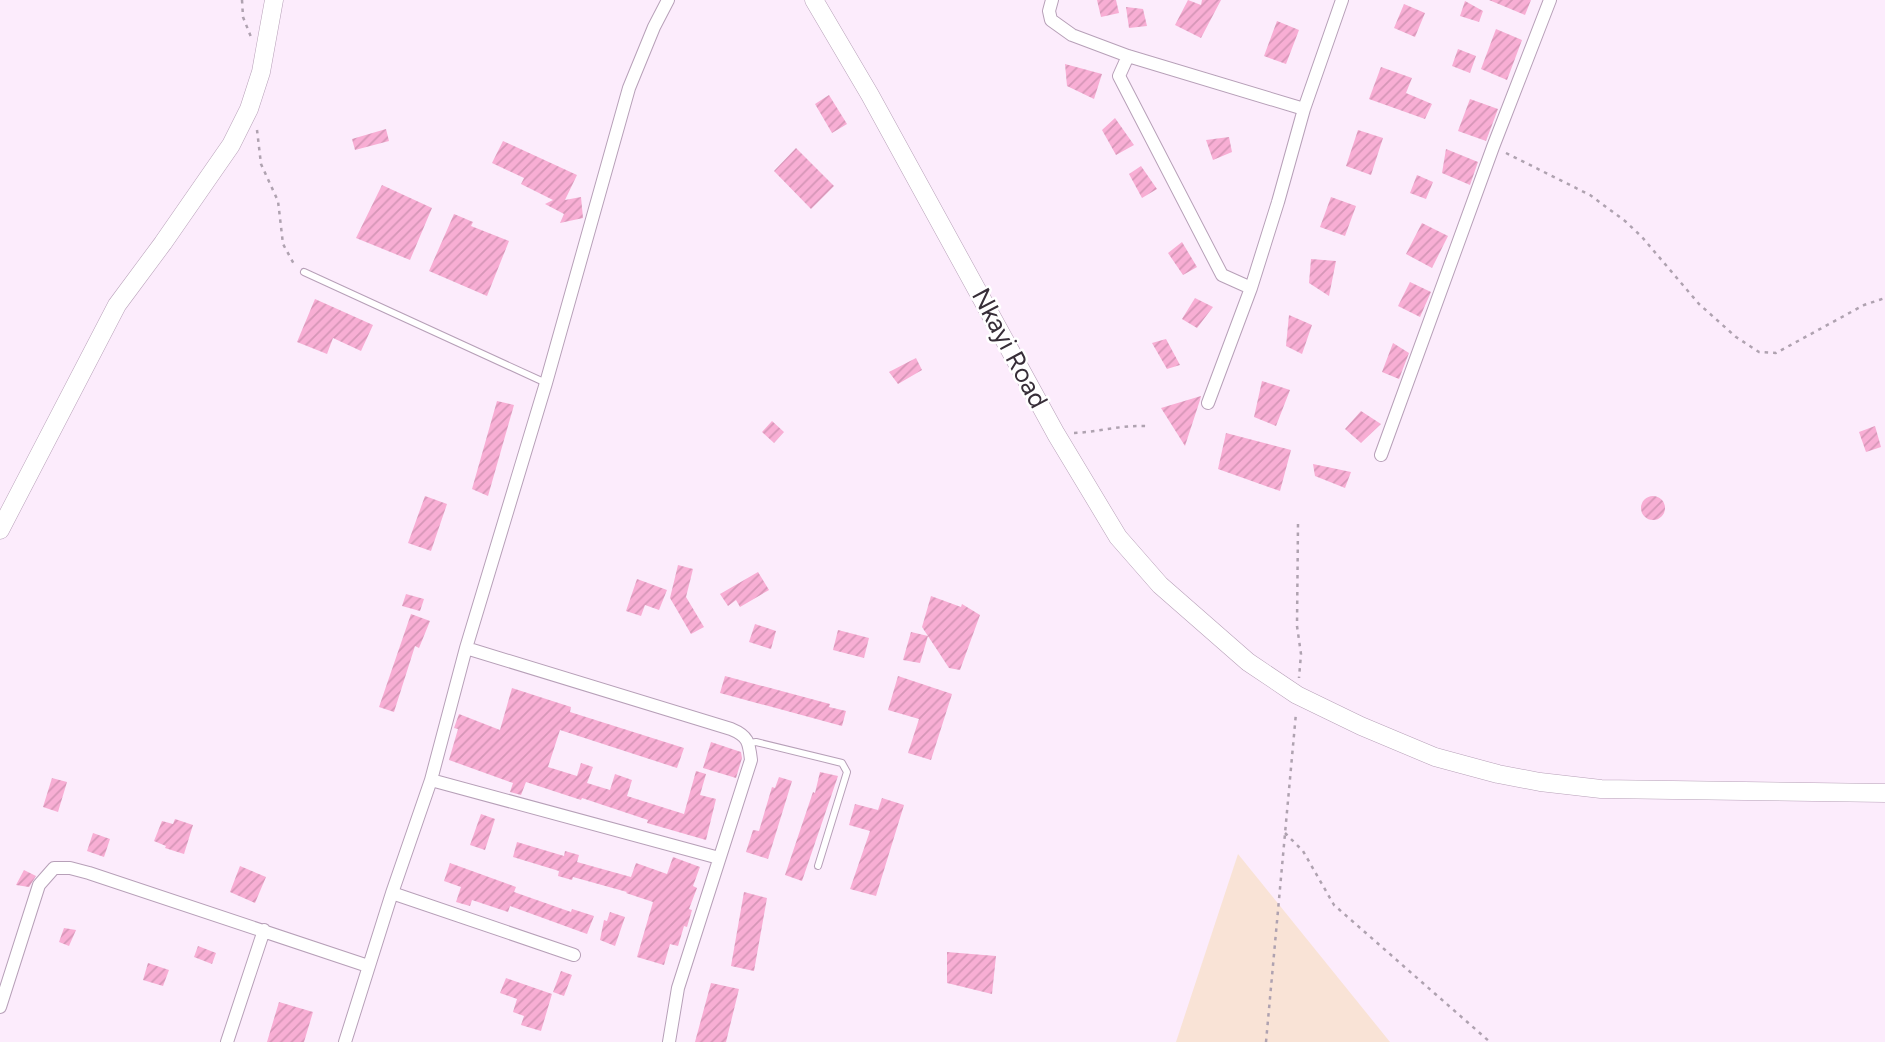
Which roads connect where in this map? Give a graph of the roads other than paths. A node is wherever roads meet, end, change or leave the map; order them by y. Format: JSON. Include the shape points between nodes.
{"nodes":[{"id":1,"x":274,"y":0,"type":"edge"},
{"id":2,"x":668,"y":0,"type":"edge"},
{"id":3,"x":814,"y":0,"type":"edge"},
{"id":4,"x":1052,"y":0,"type":"edge"},
{"id":5,"x":1342,"y":0,"type":"edge"},
{"id":6,"x":1550,"y":0,"type":"edge"},
{"id":7,"x":1128,"y":56,"type":"junction"},
{"id":8,"x":1304,"y":109,"type":"junction"},
{"id":9,"x":304,"y":272,"type":"road end"},
{"id":10,"x":1251,"y":288,"type":"junction"},
{"id":11,"x":546,"y":383,"type":"junction"},
{"id":12,"x":1208,"y":403,"type":"dead end"},
{"id":13,"x":1381,"y":455,"type":"dead end"},
{"id":14,"x":0,"y":530,"type":"edge"},
{"id":15,"x":466,"y":648,"type":"junction"},
{"id":16,"x":749,"y":743,"type":"junction"},
{"id":17,"x":431,"y":779,"type":"junction"},
{"id":18,"x":1885,"y":793,"type":"edge"},
{"id":19,"x":719,"y":858,"type":"junction"},
{"id":20,"x":818,"y":866,"type":"dead end"},
{"id":21,"x":392,"y":893,"type":"junction"},
{"id":22,"x":264,"y":930,"type":"junction"},
{"id":23,"x":574,"y":955,"type":"dead end"},
{"id":24,"x":368,"y":966,"type":"junction"},
{"id":25,"x":0,"y":1007,"type":"edge"},
{"id":26,"x":227,"y":1042,"type":"edge"},
{"id":27,"x":345,"y":1042,"type":"edge"},
{"id":28,"x":669,"y":1042,"type":"edge"}],
"edges":[{"from":1,"to":14,"type":"main road","via":[[261,72],[231,145],[117,305]]},
{"from":2,"to":11,"type":"street","via":[[629,88]]},
{"from":3,"to":18,"type":"main road","name":"Nkayi Road","via":[[1118,537],[1160,585],[1248,662],[1297,695],[1435,757],[1540,782],[1601,789]]},
{"from":4,"to":7,"type":"street","via":[[1051,20],[1061,29]]},
{"from":5,"to":8,"type":"street"},
{"from":6,"to":13,"type":"street"},
{"from":7,"to":8,"type":"street"},
{"from":7,"to":10,"type":"street","via":[[1119,76],[1222,275]]},
{"from":8,"to":10,"type":"street"},
{"from":9,"to":11,"type":"lane"},
{"from":10,"to":12,"type":"street"},
{"from":11,"to":15,"type":"street"},
{"from":15,"to":16,"type":"street","via":[[732,729],[745,735]]},
{"from":15,"to":17,"type":"street"},
{"from":16,"to":19,"type":"street","via":[[751,760]]},
{"from":16,"to":20,"type":"lane","via":[[842,763],[847,772]]},
{"from":17,"to":19,"type":"street"},
{"from":17,"to":21,"type":"street"},
{"from":19,"to":28,"type":"street","via":[[678,988]]},
{"from":21,"to":23,"type":"street"},
{"from":21,"to":24,"type":"street"},
{"from":22,"to":24,"type":"street"},
{"from":22,"to":25,"type":"street","via":[[89,873],[54,868],[39,885]]},
{"from":22,"to":26,"type":"street"},
{"from":24,"to":27,"type":"street"}]}
